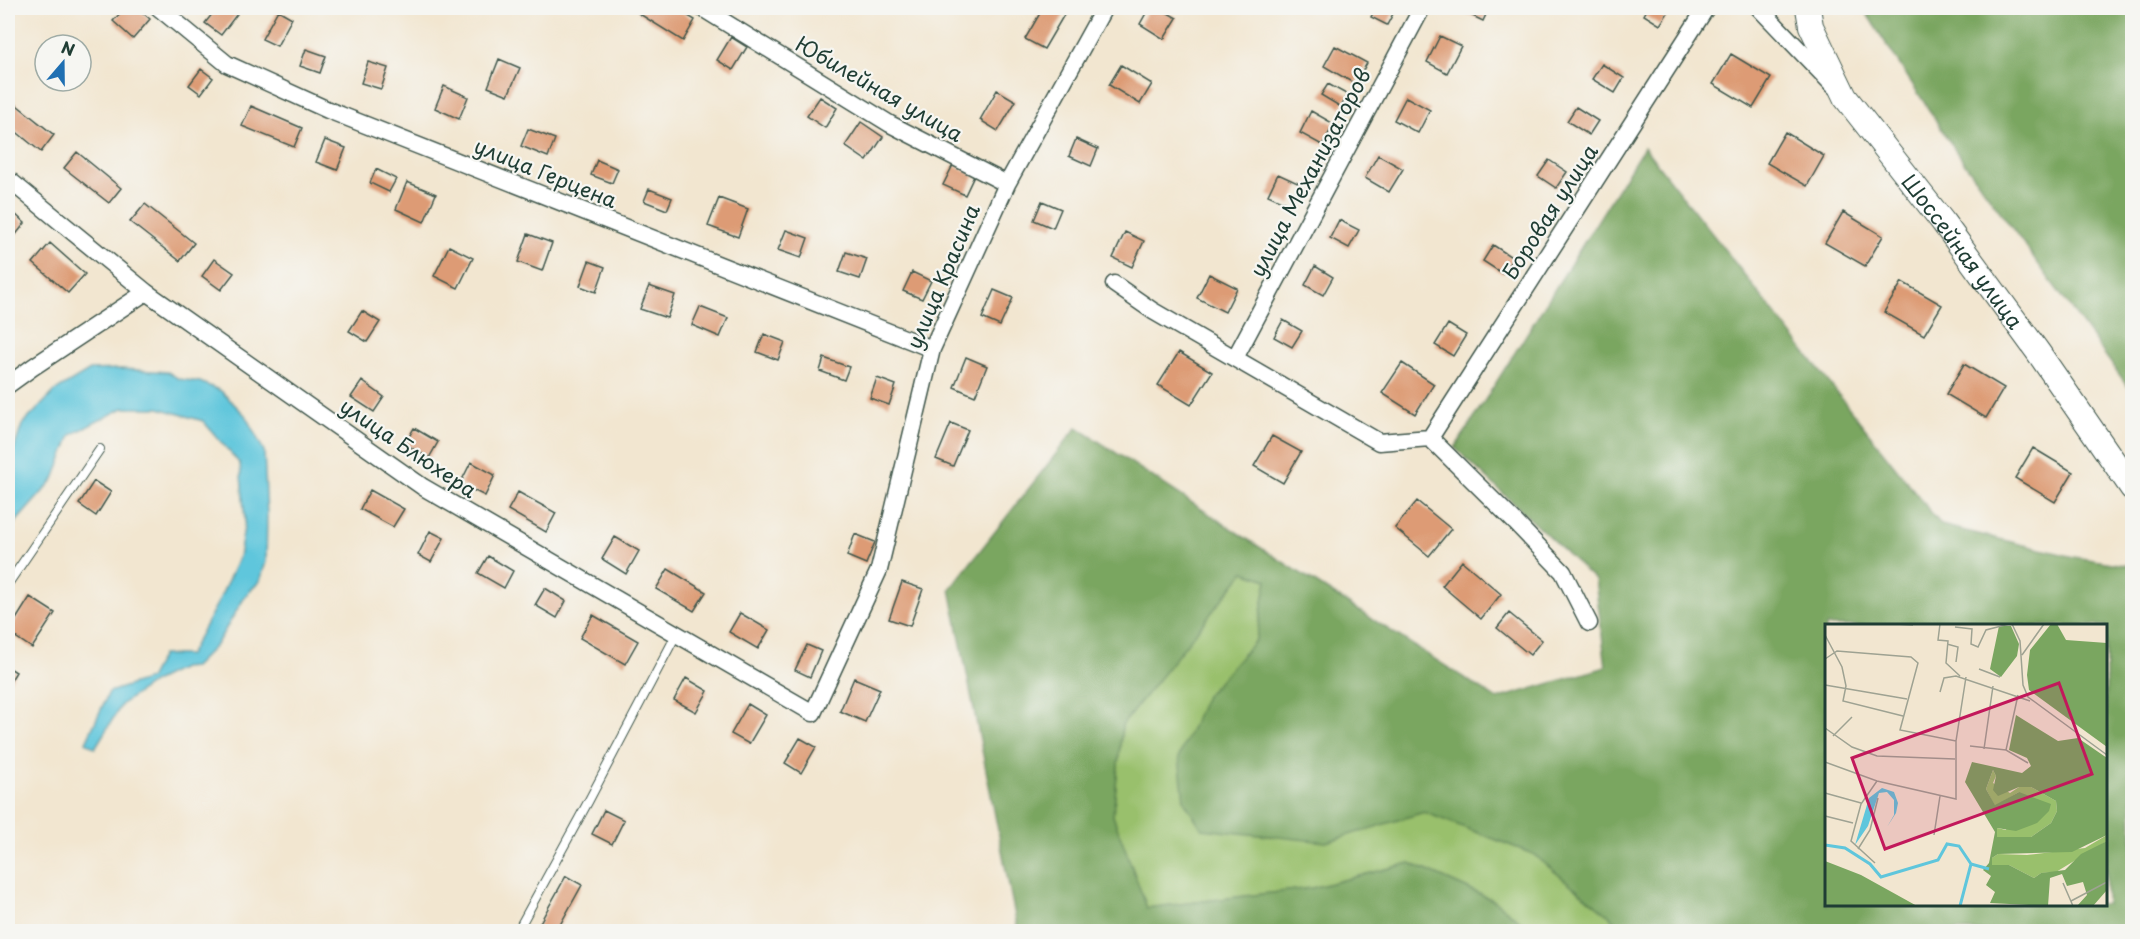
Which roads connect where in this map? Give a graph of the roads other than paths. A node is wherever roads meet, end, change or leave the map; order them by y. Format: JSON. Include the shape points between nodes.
{"nodes":[{"id":1,"x":159,"y":8,"type":"edge"},
{"id":2,"x":702,"y":8,"type":"edge"},
{"id":3,"x":1104,"y":8,"type":"edge"},
{"id":4,"x":1422,"y":8,"type":"edge"},
{"id":5,"x":1706,"y":8,"type":"edge"},
{"id":6,"x":1759,"y":8,"type":"edge"},
{"id":7,"x":1808,"y":8,"type":"edge"},
{"id":8,"x":1845,"y":97,"type":"junction"},
{"id":9,"x":8,"y":179,"type":"edge"},
{"id":10,"x":1007,"y":184,"type":"junction"},
{"id":11,"x":1114,"y":284,"type":"dead end"},
{"id":12,"x":146,"y":292,"type":"junction"},
{"id":13,"x":932,"y":349,"type":"junction"},
{"id":14,"x":1235,"y":358,"type":"junction"},
{"id":15,"x":8,"y":385,"type":"edge"},
{"id":16,"x":1430,"y":438,"type":"junction"},
{"id":17,"x":100,"y":448,"type":"dead end"},
{"id":18,"x":2133,"y":488,"type":"edge"},
{"id":19,"x":8,"y":584,"type":"edge"},
{"id":20,"x":1589,"y":623,"type":"dead end"},
{"id":21,"x":676,"y":635,"type":"junction"},
{"id":22,"x":813,"y":713,"type":"joint"},
{"id":23,"x":517,"y":932,"type":"edge"}],
"edges":[{"from":1,"to":13,"type":"street","name":"улица Герцена","via":[[227,64],[328,110]]},
{"from":2,"to":10,"type":"street","name":"Юбилейная улица","via":[[890,124]]},
{"from":3,"to":10,"type":"street","name":"улица Красина"},
{"from":4,"to":14,"type":"street","name":"улица Механизаторов"},
{"from":5,"to":16,"type":"street","name":"Боровая улица"},
{"from":6,"to":8,"type":"street"},
{"from":7,"to":8,"type":"main road","name":"Шоссейная улица","via":[[1811,26]]},
{"from":8,"to":18,"type":"main road","name":"Шоссейная улица","via":[[1943,222]]},
{"from":9,"to":12,"type":"street","name":"улица Блюхера"},
{"from":10,"to":13,"type":"street","name":"улица Красина"},
{"from":11,"to":14,"type":"street"},
{"from":12,"to":15,"type":"street"},
{"from":12,"to":21,"type":"street","name":"улица Блюхера","via":[[423,487]]},
{"from":13,"to":22,"type":"street","name":"улица Красина","via":[[879,570]]},
{"from":14,"to":16,"type":"street","via":[[1379,442]]},
{"from":16,"to":20,"type":"street","via":[[1563,572]]},
{"from":17,"to":19,"type":"lane"},
{"from":21,"to":22,"type":"street","name":"улица Блюхера"},
{"from":21,"to":23,"type":"lane"}]}
